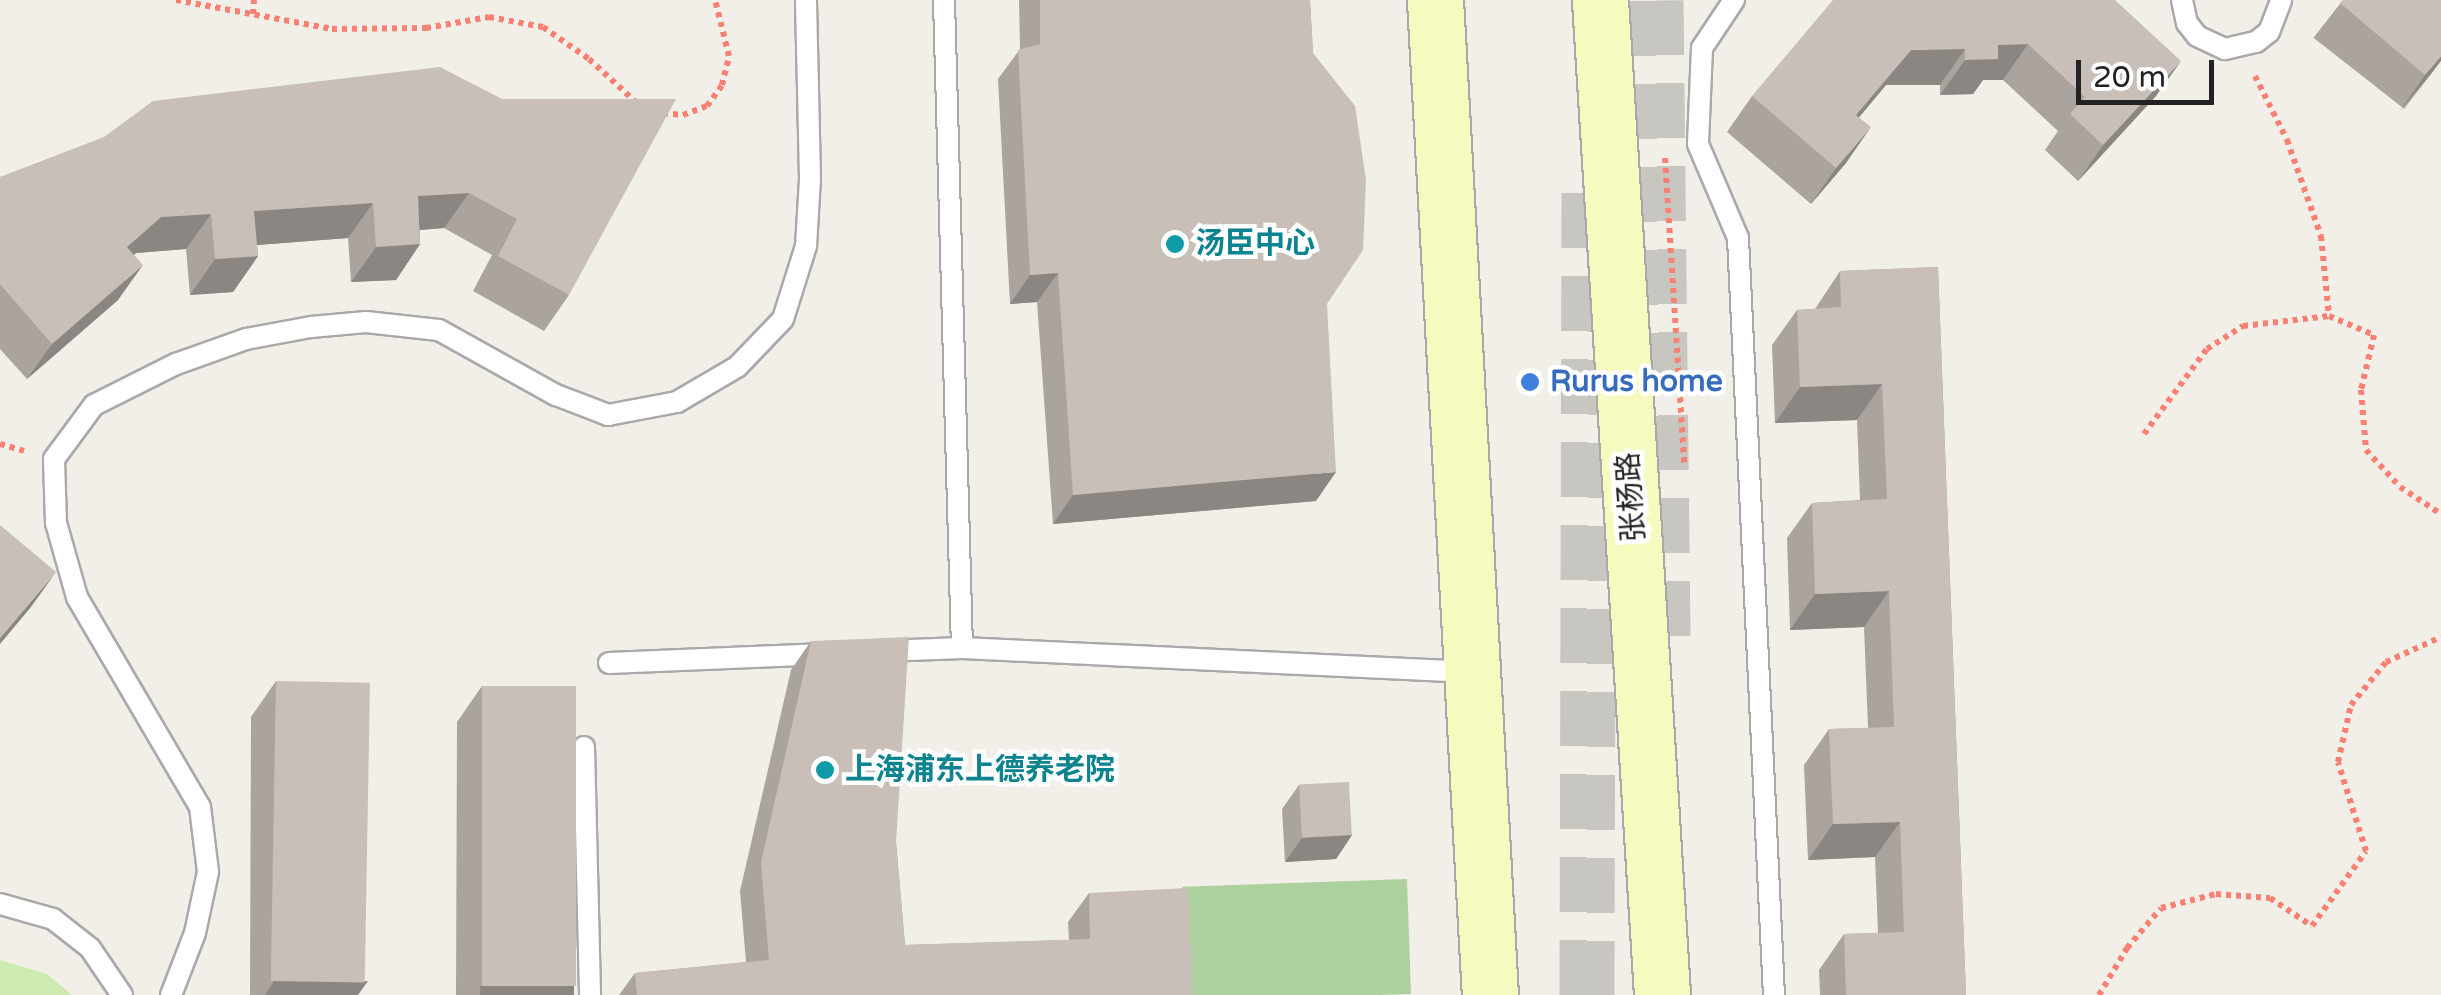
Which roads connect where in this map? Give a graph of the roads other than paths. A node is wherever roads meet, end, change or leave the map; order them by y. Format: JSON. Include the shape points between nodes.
{"nodes":[{"id":1,"x":806,"y":0,"type":"edge"},
{"id":2,"x":944,"y":0,"type":"edge"},
{"id":3,"x":1435,"y":0,"type":"edge"},
{"id":4,"x":1600,"y":0,"type":"edge"},
{"id":5,"x":1734,"y":0,"type":"edge"},
{"id":6,"x":2182,"y":0,"type":"edge"},
{"id":7,"x":2281,"y":0,"type":"edge"},
{"id":8,"x":962,"y":648,"type":"junction"},
{"id":9,"x":609,"y":663,"type":"dead end"},
{"id":10,"x":1472,"y":672,"type":"junction"},
{"id":11,"x":584,"y":747,"type":"dead end"},
{"id":12,"x":0,"y":904,"type":"edge"},
{"id":13,"x":122,"y":995,"type":"edge"},
{"id":14,"x":171,"y":995,"type":"edge"},
{"id":15,"x":590,"y":995,"type":"edge"},
{"id":16,"x":1490,"y":995,"type":"edge"},
{"id":17,"x":1662,"y":995,"type":"edge"},
{"id":18,"x":1774,"y":995,"type":"edge"}],
"edges":[{"from":1,"to":14,"type":"lane","via":[[806,246],[782,319],[737,368],[677,402],[608,415],[556,395],[439,330],[366,322],[312,326],[246,339],[94,404],[54,460],[56,523],[77,597],[200,807],[208,872],[196,933]]},
{"from":2,"to":8,"type":"lane"},
{"from":3,"to":10,"type":"main road"},
{"from":4,"to":17,"type":"main road","name":"张杨路"},
{"from":5,"to":18,"type":"lane","via":[[1702,48],[1698,144],[1738,238]]},
{"from":6,"to":7,"type":"lane","via":[[2198,36],[2226,49],[2269,32]]},
{"from":8,"to":9,"type":"lane"},
{"from":8,"to":10,"type":"lane"},
{"from":10,"to":16,"type":"main road"},
{"from":11,"to":15,"type":"lane"},
{"from":12,"to":13,"type":"lane","via":[[53,919],[90,948]]}]}
